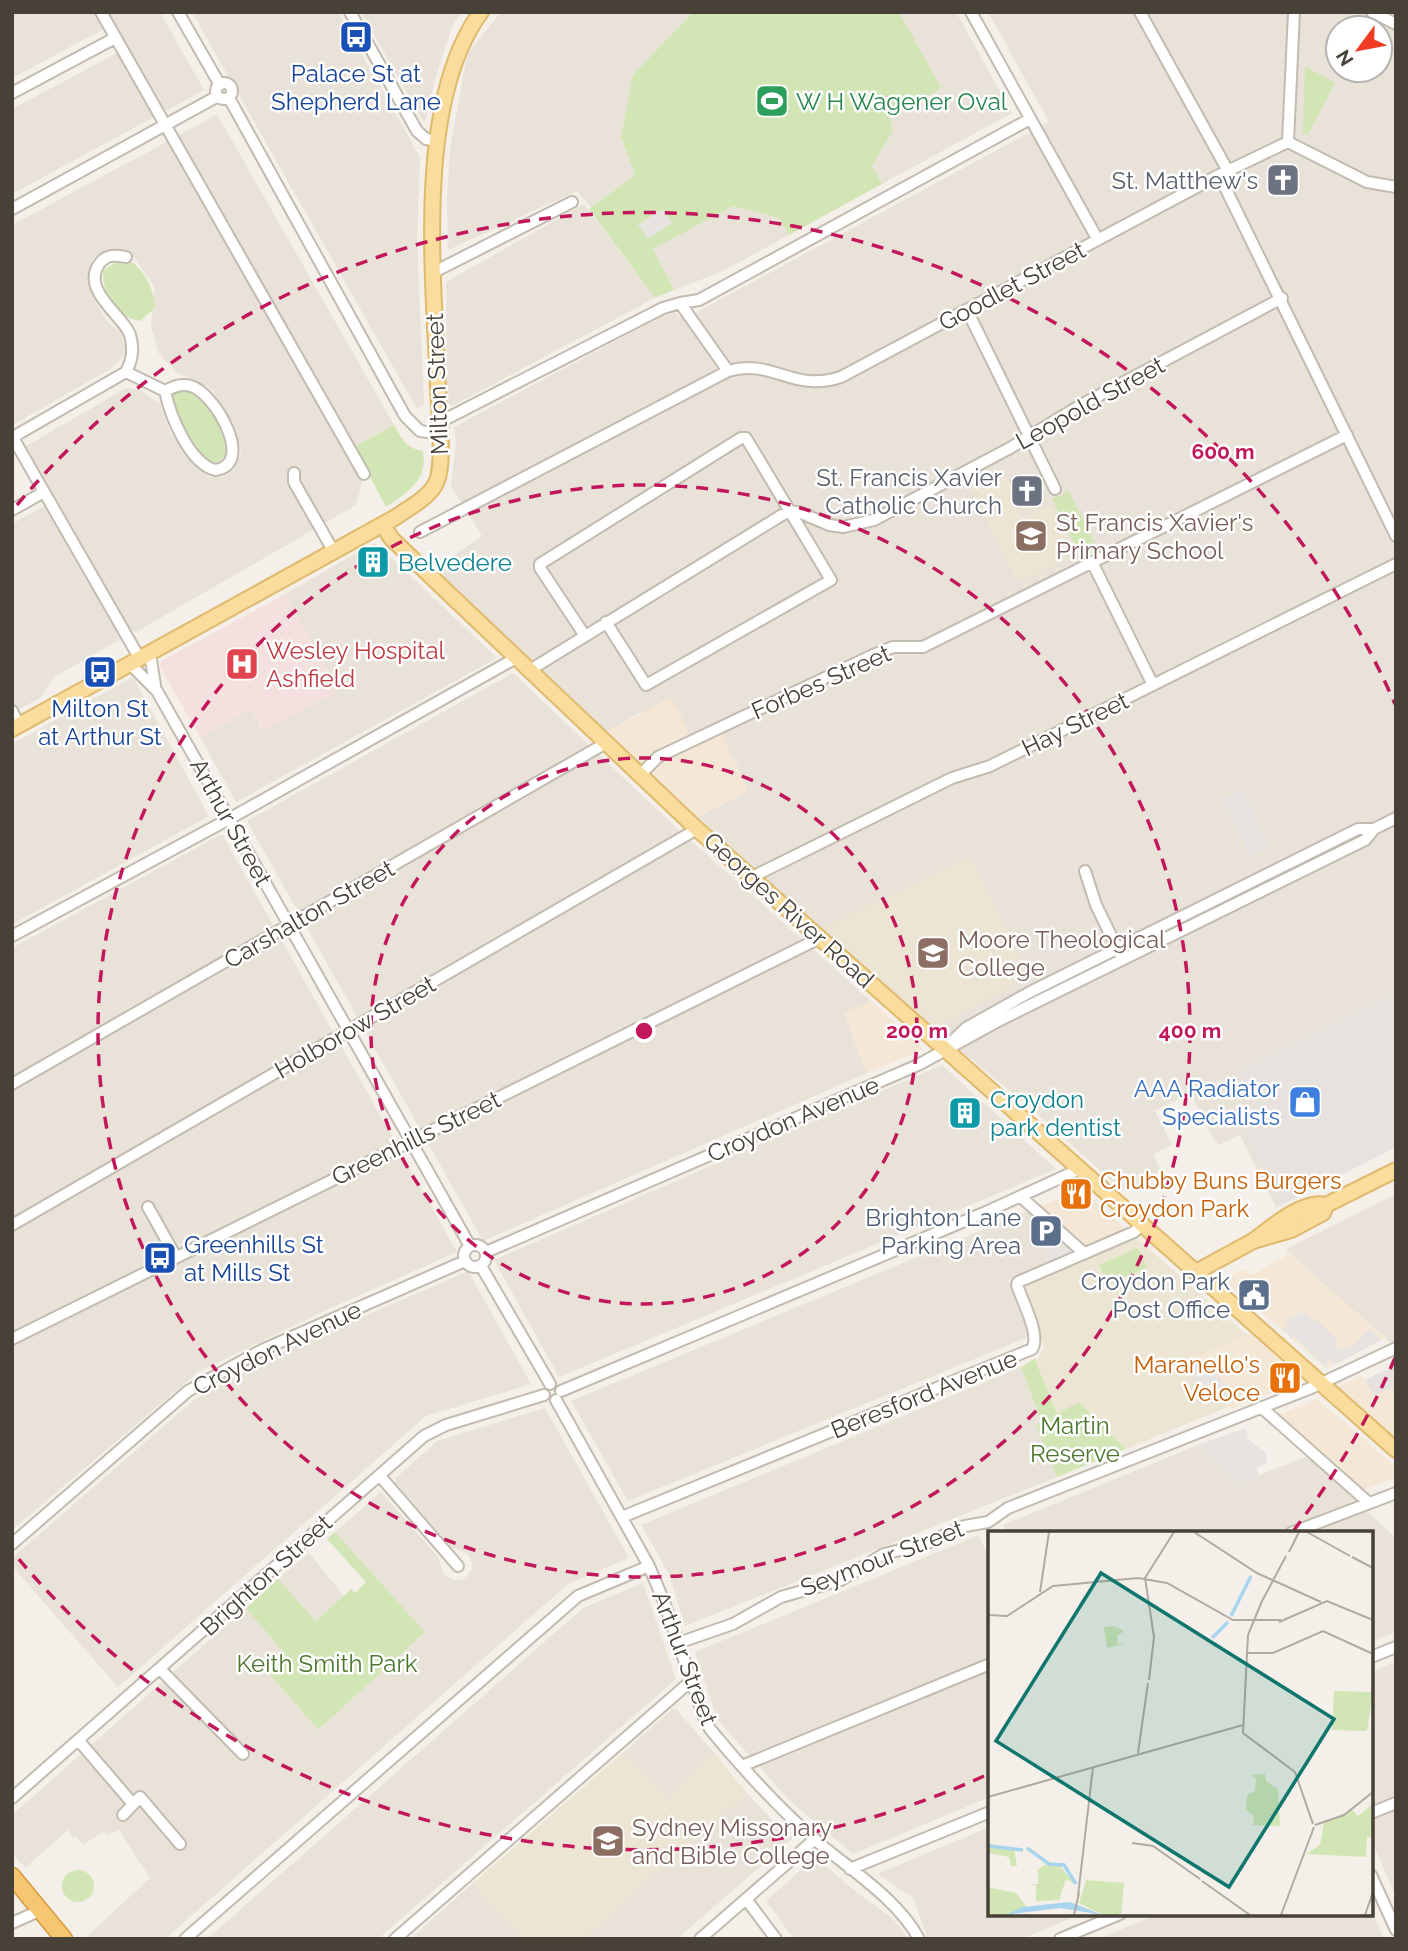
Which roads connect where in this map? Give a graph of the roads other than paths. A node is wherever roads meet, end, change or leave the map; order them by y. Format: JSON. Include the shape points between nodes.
{"nodes":[{"id":1,"x":101,"y":12,"type":"edge"},
{"id":2,"x":178,"y":12,"type":"edge"},
{"id":3,"x":350,"y":12,"type":"edge"},
{"id":4,"x":481,"y":12,"type":"edge"},
{"id":5,"x":971,"y":12,"type":"edge"},
{"id":6,"x":1140,"y":12,"type":"edge"},
{"id":7,"x":1294,"y":12,"type":"edge"},
{"id":8,"x":1372,"y":12,"type":"edge"},
{"id":9,"x":1396,"y":23,"type":"edge"},
{"id":10,"x":115,"y":38,"type":"junction"},
{"id":11,"x":12,"y":93,"type":"edge"},
{"id":12,"x":222,"y":93,"type":"junction"},
{"id":13,"x":1030,"y":119,"type":"junction"},
{"id":14,"x":165,"y":124,"type":"junction"},
{"id":15,"x":437,"y":141,"type":"junction"},
{"id":16,"x":1288,"y":142,"type":"junction"},
{"id":17,"x":1224,"y":173,"type":"junction"},
{"id":18,"x":1396,"y":187,"type":"edge"},
{"id":19,"x":572,"y":202,"type":"dead end"},
{"id":20,"x":12,"y":209,"type":"edge"},
{"id":21,"x":1098,"y":240,"type":"junction"},
{"id":22,"x":126,"y":257,"type":"dead end"},
{"id":23,"x":432,"y":273,"type":"junction"},
{"id":24,"x":1282,"y":299,"type":"junction"},
{"id":25,"x":680,"y":303,"type":"junction"},
{"id":26,"x":967,"y":310,"type":"junction"},
{"id":27,"x":728,"y":371,"type":"junction"},
{"id":28,"x":126,"y":372,"type":"junction"},
{"id":29,"x":165,"y":391,"type":"junction"},
{"id":30,"x":440,"y":428,"type":"junction"},
{"id":31,"x":1347,"y":435,"type":"junction"},
{"id":32,"x":13,"y":436,"type":"edge"},
{"id":33,"x":1029,"y":437,"type":"junction"},
{"id":34,"x":294,"y":473,"type":"dead end"},
{"id":35,"x":364,"y":474,"type":"dead end"},
{"id":36,"x":1055,"y":489,"type":"dead end"},
{"id":37,"x":44,"y":492,"type":"junction"},
{"id":38,"x":12,"y":510,"type":"edge"},
{"id":39,"x":790,"y":511,"type":"junction"},
{"id":40,"x":383,"y":525,"type":"junction"},
{"id":41,"x":420,"y":532,"type":"dead end"},
{"id":42,"x":1396,"y":536,"type":"edge"},
{"id":43,"x":334,"y":552,"type":"junction"},
{"id":44,"x":1092,"y":562,"type":"junction"},
{"id":45,"x":1396,"y":564,"type":"edge"},
{"id":46,"x":606,"y":622,"type":"junction"},
{"id":47,"x":584,"y":636,"type":"junction"},
{"id":48,"x":516,"y":658,"type":"junction"},
{"id":49,"x":140,"y":659,"type":"junction"},
{"id":50,"x":530,"y":670,"type":"junction"},
{"id":51,"x":1153,"y":685,"type":"junction"},
{"id":52,"x":157,"y":691,"type":"junction"},
{"id":53,"x":12,"y":711,"type":"edge"},
{"id":54,"x":16,"y":727,"type":"edge"},
{"id":55,"x":606,"y":743,"type":"junction"},
{"id":56,"x":640,"y":775,"type":"junction"},
{"id":57,"x":229,"y":818,"type":"junction"},
{"id":58,"x":1396,"y":818,"type":"edge"},
{"id":59,"x":697,"y":829,"type":"junction"},
{"id":60,"x":1084,"y":871,"type":"dead end"},
{"id":61,"x":752,"y":877,"type":"junction"},
{"id":62,"x":289,"y":926,"type":"junction"},
{"id":63,"x":12,"y":936,"type":"edge"},
{"id":64,"x":820,"y":938,"type":"junction"},
{"id":65,"x":1120,"y":954,"type":"junction"},
{"id":66,"x":349,"y":1031,"type":"junction"},
{"id":67,"x":945,"y":1049,"type":"junction"},
{"id":68,"x":12,"y":1084,"type":"edge"},
{"id":69,"x":410,"y":1141,"type":"junction"},
{"id":70,"x":1080,"y":1169,"type":"junction"},
{"id":71,"x":1396,"y":1170,"type":"edge"},
{"id":72,"x":1021,"y":1197,"type":"junction"},
{"id":73,"x":148,"y":1207,"type":"dead end"},
{"id":74,"x":1142,"y":1224,"type":"junction"},
{"id":75,"x":12,"y":1225,"type":"edge"},
{"id":76,"x":470,"y":1246,"type":"junction"},
{"id":77,"x":486,"y":1252,"type":"junction"},
{"id":78,"x":1084,"y":1253,"type":"junction"},
{"id":79,"x":176,"y":1256,"type":"junction"},
{"id":80,"x":465,"y":1261,"type":"junction"},
{"id":81,"x":481,"y":1266,"type":"junction"},
{"id":82,"x":1196,"y":1272,"type":"junction"},
{"id":83,"x":12,"y":1339,"type":"edge"},
{"id":84,"x":1396,"y":1348,"type":"edge"},
{"id":85,"x":1320,"y":1382,"type":"junction"},
{"id":86,"x":550,"y":1384,"type":"junction"},
{"id":87,"x":544,"y":1395,"type":"junction"},
{"id":88,"x":559,"y":1395,"type":"junction"},
{"id":89,"x":1261,"y":1407,"type":"junction"},
{"id":90,"x":1396,"y":1450,"type":"edge"},
{"id":91,"x":380,"y":1476,"type":"junction"},
{"id":92,"x":1396,"y":1493,"type":"edge"},
{"id":93,"x":1368,"y":1503,"type":"junction"},
{"id":94,"x":622,"y":1517,"type":"junction"},
{"id":95,"x":988,"y":1522,"type":"junction"},
{"id":96,"x":991,"y":1531,"type":"edge"},
{"id":97,"x":1296,"y":1531,"type":"edge"},
{"id":98,"x":12,"y":1545,"type":"edge"},
{"id":99,"x":458,"y":1566,"type":"dead end"},
{"id":100,"x":649,"y":1566,"type":"junction"},
{"id":101,"x":678,"y":1643,"type":"junction"},
{"id":102,"x":1396,"y":1647,"type":"edge"},
{"id":103,"x":1373,"y":1656,"type":"edge"},
{"id":104,"x":988,"y":1665,"type":"edge"},
{"id":105,"x":160,"y":1669,"type":"junction"},
{"id":106,"x":691,"y":1681,"type":"junction"},
{"id":107,"x":79,"y":1741,"type":"junction"},
{"id":108,"x":243,"y":1754,"type":"dead end"},
{"id":109,"x":742,"y":1766,"type":"junction"},
{"id":110,"x":12,"y":1798,"type":"edge"},
{"id":111,"x":1396,"y":1803,"type":"edge"},
{"id":112,"x":133,"y":1804,"type":"junction"},
{"id":113,"x":1373,"y":1812,"type":"edge"},
{"id":114,"x":988,"y":1813,"type":"edge"},
{"id":115,"x":123,"y":1815,"type":"dead end"},
{"id":116,"x":815,"y":1839,"type":"junction"},
{"id":117,"x":180,"y":1844,"type":"dead end"},
{"id":118,"x":850,"y":1869,"type":"junction"},
{"id":119,"x":12,"y":1876,"type":"edge"},
{"id":120,"x":1373,"y":1879,"type":"edge"},
{"id":121,"x":746,"y":1899,"type":"junction"},
{"id":122,"x":41,"y":1910,"type":"junction"},
{"id":123,"x":1115,"y":1916,"type":"edge"},
{"id":124,"x":12,"y":1923,"type":"edge"},
{"id":125,"x":1396,"y":1930,"type":"edge"},
{"id":126,"x":64,"y":1939,"type":"edge"},
{"id":127,"x":185,"y":1939,"type":"edge"},
{"id":128,"x":395,"y":1939,"type":"edge"},
{"id":129,"x":700,"y":1939,"type":"edge"},
{"id":130,"x":776,"y":1939,"type":"edge"},
{"id":131,"x":919,"y":1939,"type":"edge"},
{"id":132,"x":1060,"y":1939,"type":"edge"}],
"edges":[{"from":1,"to":10,"type":"street"},
{"from":2,"to":12,"type":"street"},
{"from":3,"to":15,"type":"street","via":[[417,131]]},
{"from":4,"to":15,"type":"main road","name":"Milton Street","via":[[459,52]]},
{"from":5,"to":13,"type":"street"},
{"from":6,"to":17,"type":"street"},
{"from":7,"to":16,"type":"street"},
{"from":8,"to":9,"type":"street"},
{"from":10,"to":11,"type":"street"},
{"from":10,"to":14,"type":"street"},
{"from":12,"to":14,"type":"street"},
{"from":12,"to":30,"type":"street","via":[[405,416],[420,431]]},
{"from":13,"to":21,"type":"street"},
{"from":13,"to":25,"type":"street","via":[[699,300]]},
{"from":14,"to":20,"type":"street"},
{"from":14,"to":35,"type":"street"},
{"from":15,"to":23,"type":"main road","name":"Milton Street"},
{"from":16,"to":17,"type":"street","name":"Goodlet Street"},
{"from":16,"to":18,"type":"street","via":[[1367,182]]},
{"from":17,"to":21,"type":"street","name":"Goodlet Street"},
{"from":17,"to":24,"type":"street"},
{"from":19,"to":23,"type":"street"},
{"from":21,"to":26,"type":"street","name":"Goodlet Street"},
{"from":22,"to":28,"type":"street","via":[[104,259],[96,277],[104,304],[130,332],[132,362]]},
{"from":23,"to":30,"type":"main road","name":"Milton Street"},
{"from":24,"to":31,"type":"street"},
{"from":24,"to":33,"type":"street","name":"Leopold Street"},
{"from":25,"to":27,"type":"street"},
{"from":25,"to":30,"type":"street"},
{"from":26,"to":27,"type":"street","name":"Goodlet Street","via":[[830,381],[800,382],[750,367]]},
{"from":26,"to":33,"type":"street"},
{"from":27,"to":41,"type":"street"},
{"from":28,"to":29,"type":"street"},
{"from":28,"to":32,"type":"street"},
{"from":29,"to":29,"type":"street","via":[[183,384],[206,395],[230,438],[233,451],[226,466],[209,468],[192,450],[175,425]]},
{"from":30,"to":40,"type":"main road","name":"Milton Street","via":[[436,483],[419,501]]},
{"from":31,"to":42,"type":"street"},
{"from":31,"to":44,"type":"street","name":"Forbes Street"},
{"from":32,"to":37,"type":"street","name":"Arthur Street"},
{"from":33,"to":36,"type":"street"},
{"from":33,"to":39,"type":"street","name":"Leopold Street","via":[[874,520],[843,527]]},
{"from":34,"to":43,"type":"street","via":[[294,482]]},
{"from":37,"to":38,"type":"street"},
{"from":37,"to":49,"type":"street","name":"Arthur Street"},
{"from":39,"to":46,"type":"street"},
{"from":39,"to":46,"type":"street","via":[[831,580],[646,685]]},
{"from":39,"to":47,"type":"street","via":[[746,438],[741,438],[540,564]]},
{"from":40,"to":43,"type":"main road","name":"Milton Street"},
{"from":40,"to":48,"type":"main road","name":"Georges River Road","via":[[391,538]]},
{"from":43,"to":49,"type":"main road","name":"Milton Street"},
{"from":44,"to":51,"type":"street"},
{"from":44,"to":56,"type":"street","name":"Forbes Street","via":[[923,647],[893,647],[856,662],[659,757]]},
{"from":45,"to":51,"type":"street","name":"Hay Street"},
{"from":46,"to":47,"type":"street"},
{"from":47,"to":50,"type":"street"},
{"from":48,"to":50,"type":"main road","name":"Georges River Road"},
{"from":48,"to":57,"type":"street"},
{"from":49,"to":52,"type":"street","name":"Arthur Street"},
{"from":49,"to":52,"type":"street","name":"Arthur Street"},
{"from":49,"to":54,"type":"main road","name":"Milton Street"},
{"from":50,"to":55,"type":"main road","name":"Georges River Road"},
{"from":51,"to":61,"type":"street","name":"Hay Street"},
{"from":52,"to":57,"type":"street","name":"Arthur Street"},
{"from":53,"to":54,"type":"street"},
{"from":55,"to":56,"type":"main road","name":"Georges River Road"},
{"from":55,"to":62,"type":"street","name":"Carshalton Street"},
{"from":56,"to":59,"type":"main road","name":"Georges River Road"},
{"from":57,"to":62,"type":"street","name":"Arthur Street"},
{"from":57,"to":63,"type":"street"},
{"from":58,"to":65,"type":"street","name":"Croydon Avenue","via":[[1374,829],[1365,841],[1272,879]]},
{"from":59,"to":61,"type":"main road","name":"Georges River Road"},
{"from":59,"to":66,"type":"street","name":"Holborow Street"},
{"from":60,"to":65,"type":"street"},
{"from":61,"to":64,"type":"main road","name":"Georges River Road"},
{"from":62,"to":66,"type":"street","name":"Arthur Street"},
{"from":62,"to":68,"type":"street","name":"Carshalton Street"},
{"from":64,"to":67,"type":"main road","name":"Georges River Road"},
{"from":64,"to":69,"type":"street","name":"Greenhills Street"},
{"from":65,"to":67,"type":"street","name":"Croydon Avenue","via":[[1030,992],[966,1028]]},
{"from":66,"to":69,"type":"street","name":"Arthur Street"},
{"from":66,"to":75,"type":"street","name":"Holborow Street"},
{"from":67,"to":70,"type":"main road","name":"Georges River Road"},
{"from":67,"to":77,"type":"street","name":"Croydon Avenue","via":[[918,1065]]},
{"from":69,"to":76,"type":"street","name":"Arthur Street"},
{"from":69,"to":79,"type":"street","name":"Greenhills Street"},
{"from":70,"to":72,"type":"street"},
{"from":70,"to":74,"type":"main road","name":"Georges River Road"},
{"from":71,"to":82,"type":"main road","via":[[1326,1205],[1317,1202],[1284,1218]]},
{"from":72,"to":78,"type":"street"},
{"from":72,"to":88,"type":"street"},
{"from":73,"to":79,"type":"street"},
{"from":74,"to":78,"type":"street","name":"Beresford Avenue","via":[[1134,1232]]},
{"from":74,"to":82,"type":"main road","name":"Georges River Road"},
{"from":76,"to":77,"type":"street","via":[[481,1246]]},
{"from":76,"to":80,"type":"street"},
{"from":77,"to":81,"type":"street"},
{"from":78,"to":94,"type":"street","name":"Beresford Avenue","via":[[1018,1282],[1035,1335],[1032,1349]]},
{"from":79,"to":83,"type":"street","name":"Greenhills Street"},
{"from":80,"to":81,"type":"street","via":[[474,1268]]},
{"from":80,"to":98,"type":"street","name":"Croydon Avenue","via":[[262,1350],[188,1391]]},
{"from":81,"to":86,"type":"street"},
{"from":82,"to":85,"type":"main road","name":"Georges River Road"},
{"from":84,"to":85,"type":"street","name":"Seymour Street"},
{"from":85,"to":89,"type":"street","name":"Seymour Street"},
{"from":85,"to":90,"type":"main road","name":"Georges River Road"},
{"from":86,"to":87,"type":"street"},
{"from":86,"to":88,"type":"street","via":[[558,1386]]},
{"from":87,"to":88,"type":"street","via":[[549,1401]]},
{"from":87,"to":91,"type":"street","name":"Brighton Street","via":[[431,1430]]},
{"from":88,"to":94,"type":"street","name":"Arthur Street"},
{"from":89,"to":93,"type":"street"},
{"from":89,"to":95,"type":"street","name":"Seymour Street","via":[[1041,1494]]},
{"from":91,"to":99,"type":"street"},
{"from":91,"to":105,"type":"street","name":"Brighton Street"},
{"from":92,"to":93,"type":"street"},
{"from":93,"to":97,"type":"street"},
{"from":94,"to":100,"type":"street","name":"Arthur Street"},
{"from":95,"to":96,"type":"street"},
{"from":95,"to":101,"type":"street","name":"Seymour Street","via":[[884,1554],[841,1580],[781,1597],[733,1624]]},
{"from":100,"to":101,"type":"street","name":"Arthur Street"},
{"from":100,"to":127,"type":"street","via":[[578,1596]]},
{"from":101,"to":106,"type":"street","name":"Arthur Street"},
{"from":102,"to":103,"type":"street"},
{"from":104,"to":109,"type":"street"},
{"from":105,"to":107,"type":"street","name":"Brighton Street"},
{"from":105,"to":108,"type":"street"},
{"from":106,"to":109,"type":"street","name":"Arthur Street","via":[[710,1729]]},
{"from":106,"to":128,"type":"street"},
{"from":107,"to":110,"type":"street","name":"Brighton Street"},
{"from":107,"to":112,"type":"street"},
{"from":109,"to":116,"type":"street","name":"Arthur Street"},
{"from":111,"to":113,"type":"street"},
{"from":112,"to":115,"type":"street"},
{"from":112,"to":117,"type":"street","via":[[139,1797]]},
{"from":114,"to":118,"type":"street"},
{"from":116,"to":118,"type":"street","name":"Arthur Street"},
{"from":116,"to":121,"type":"street"},
{"from":118,"to":131,"type":"street","name":"Arthur Street","via":[[897,1908]]},
{"from":119,"to":122,"type":"highway"},
{"from":120,"to":125,"type":"street"},
{"from":121,"to":129,"type":"street"},
{"from":121,"to":130,"type":"street"},
{"from":122,"to":124,"type":"street"},
{"from":122,"to":126,"type":"highway"},
{"from":123,"to":132,"type":"street"}]}
